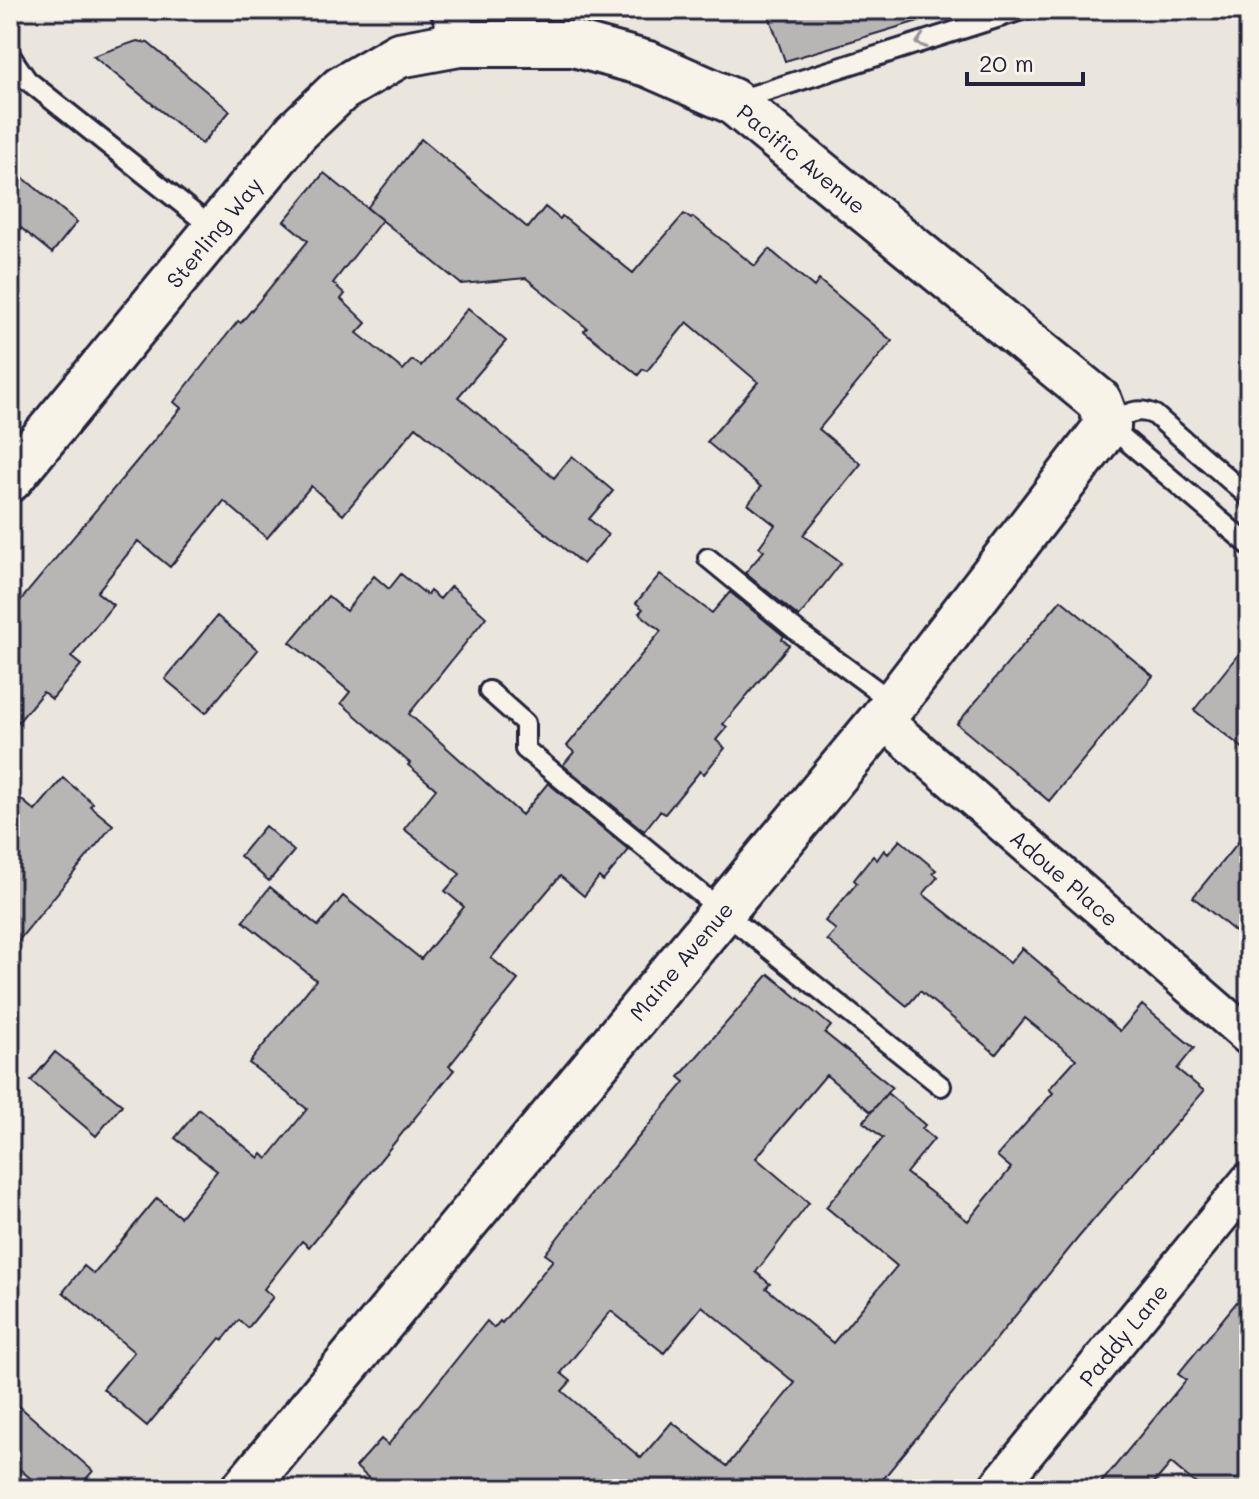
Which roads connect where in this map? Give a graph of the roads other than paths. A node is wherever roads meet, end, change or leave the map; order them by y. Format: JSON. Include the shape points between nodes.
{"nodes":[{"id":1,"x":1022,"y":10,"type":"edge"},
{"id":2,"x":454,"y":27,"type":"edge"},
{"id":3,"x":10,"y":55,"type":"edge"},
{"id":4,"x":732,"y":101,"type":"junction"},
{"id":5,"x":215,"y":230,"type":"junction"},
{"id":6,"x":1108,"y":425,"type":"junction"},
{"id":7,"x":10,"y":479,"type":"edge"},
{"id":8,"x":1249,"y":497,"type":"edge"},
{"id":9,"x":1249,"y":545,"type":"edge"},
{"id":10,"x":708,"y":558,"type":"dead end"},
{"id":11,"x":489,"y":691,"type":"dead end"},
{"id":12,"x":888,"y":711,"type":"junction"},
{"id":13,"x":722,"y":911,"type":"junction"},
{"id":14,"x":1249,"y":1037,"type":"edge"},
{"id":15,"x":941,"y":1086,"type":"dead end"},
{"id":16,"x":1249,"y":1181,"type":"edge"},
{"id":17,"x":244,"y":1489,"type":"edge"},
{"id":18,"x":996,"y":1489,"type":"edge"}],
"edges":[{"from":1,"to":4,"type":"lane","one_way":true},
{"from":2,"to":4,"type":"street","name":"Pacific Avenue","via":[[574,44],[648,64]]},
{"from":2,"to":5,"type":"street","name":"Sterling Way","via":[[341,89],[296,132]]},
{"from":3,"to":5,"type":"lane","via":[[27,80]]},
{"from":4,"to":6,"type":"street","name":"Pacific Avenue","via":[[1099,401]]},
{"from":5,"to":7,"type":"street","name":"Sterling Way"},
{"from":6,"to":8,"type":"lane","via":[[1131,411],[1155,415]]},
{"from":6,"to":9,"type":"lane"},
{"from":6,"to":12,"type":"street","name":"Maine Avenue"},
{"from":10,"to":12,"type":"lane"},
{"from":11,"to":13,"type":"lane","via":[[525,723],[525,749]]},
{"from":12,"to":13,"type":"street","name":"Maine Avenue"},
{"from":12,"to":14,"type":"street","name":"Adoue Place"},
{"from":13,"to":15,"type":"lane"},
{"from":13,"to":17,"type":"street","name":"Maine Avenue"},
{"from":16,"to":18,"type":"street","name":"Paddy Lane"}]}
